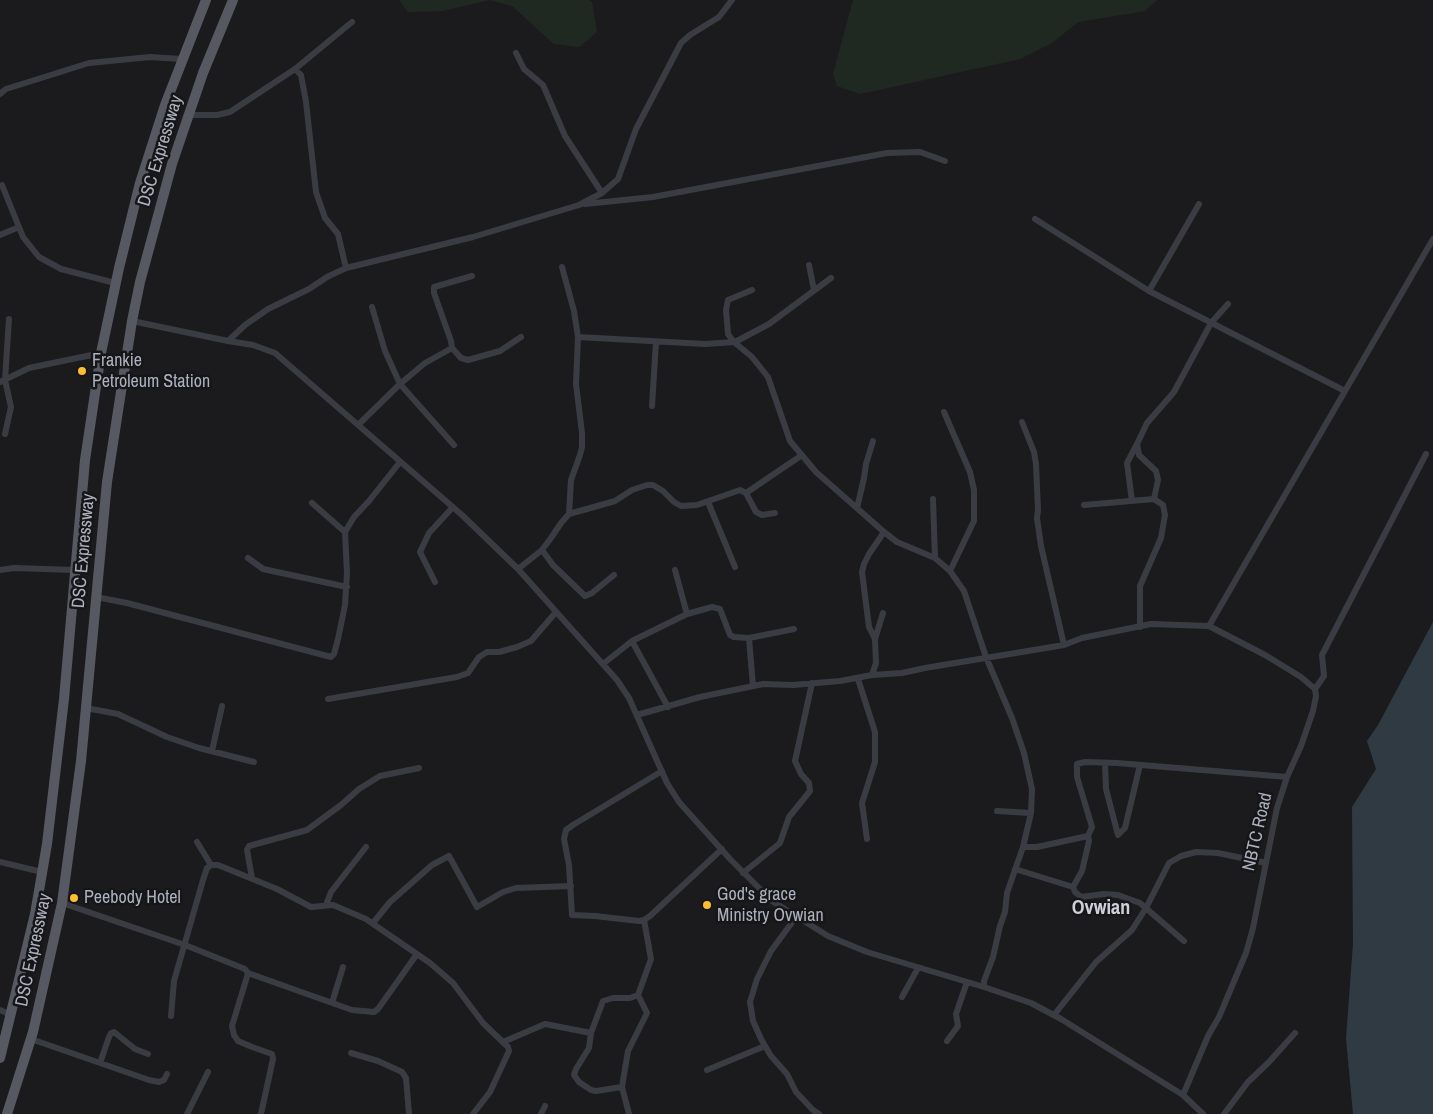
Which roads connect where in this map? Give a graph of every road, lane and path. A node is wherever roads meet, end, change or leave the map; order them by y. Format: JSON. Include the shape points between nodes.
{"nodes":[{"id":1,"x":206,"y":0,"type":"edge"},
{"id":2,"x":233,"y":0,"type":"edge"},
{"id":3,"x":732,"y":0,"type":"edge"},
{"id":4,"x":352,"y":22,"type":"dead end"},
{"id":5,"x":516,"y":53,"type":"dead end"},
{"id":6,"x":182,"y":59,"type":"junction"},
{"id":7,"x":295,"y":69,"type":"junction"},
{"id":8,"x":0,"y":94,"type":"edge"},
{"id":9,"x":188,"y":115,"type":"junction"},
{"id":10,"x":945,"y":161,"type":"dead end"},
{"id":11,"x":2,"y":185,"type":"dead end"},
{"id":12,"x":602,"y":193,"type":"junction"},
{"id":13,"x":1199,"y":204,"type":"dead end"},
{"id":14,"x":578,"y":205,"type":"junction"},
{"id":15,"x":1035,"y":219,"type":"dead end"},
{"id":16,"x":19,"y":227,"type":"junction"},
{"id":17,"x":0,"y":235,"type":"edge"},
{"id":18,"x":1433,"y":239,"type":"edge"},
{"id":19,"x":809,"y":264,"type":"dead end"},
{"id":20,"x":562,"y":267,"type":"dead end"},
{"id":21,"x":346,"y":268,"type":"junction"},
{"id":22,"x":472,"y":276,"type":"dead end"},
{"id":23,"x":831,"y":278,"type":"dead end"},
{"id":24,"x":116,"y":284,"type":"junction"},
{"id":25,"x":752,"y":290,"type":"dead end"},
{"id":26,"x":814,"y":290,"type":"junction"},
{"id":27,"x":1150,"y":291,"type":"junction"},
{"id":28,"x":1228,"y":304,"type":"dead end"},
{"id":29,"x":372,"y":307,"type":"dead end"},
{"id":30,"x":9,"y":319,"type":"dead end"},
{"id":31,"x":132,"y":321,"type":"junction"},
{"id":32,"x":1211,"y":323,"type":"junction"},
{"id":33,"x":522,"y":337,"type":"dead end"},
{"id":34,"x":578,"y":338,"type":"junction"},
{"id":35,"x":228,"y":341,"type":"junction"},
{"id":36,"x":656,"y":342,"type":"junction"},
{"id":37,"x":736,"y":342,"type":"junction"},
{"id":38,"x":452,"y":348,"type":"junction"},
{"id":39,"x":101,"y":353,"type":"junction"},
{"id":40,"x":2,"y":381,"type":"edge"},
{"id":41,"x":400,"y":384,"type":"junction"},
{"id":42,"x":1345,"y":391,"type":"junction"},
{"id":43,"x":652,"y":406,"type":"dead end"},
{"id":44,"x":944,"y":412,"type":"dead end"},
{"id":45,"x":1022,"y":422,"type":"dead end"},
{"id":46,"x":358,"y":425,"type":"junction"},
{"id":47,"x":5,"y":434,"type":"dead end"},
{"id":48,"x":873,"y":441,"type":"dead end"},
{"id":49,"x":1137,"y":444,"type":"junction"},
{"id":50,"x":454,"y":445,"type":"dead end"},
{"id":51,"x":1426,"y":454,"type":"dead end"},
{"id":52,"x":802,"y":455,"type":"junction"},
{"id":53,"x":400,"y":462,"type":"junction"},
{"id":54,"x":746,"y":493,"type":"junction"},
{"id":55,"x":933,"y":499,"type":"dead end"},
{"id":56,"x":1154,"y":499,"type":"junction"},
{"id":57,"x":1132,"y":501,"type":"junction"},
{"id":58,"x":708,"y":502,"type":"junction"},
{"id":59,"x":312,"y":503,"type":"dead end"},
{"id":60,"x":1084,"y":505,"type":"dead end"},
{"id":61,"x":454,"y":507,"type":"junction"},
{"id":62,"x":857,"y":508,"type":"junction"},
{"id":63,"x":568,"y":514,"type":"junction"},
{"id":64,"x":776,"y":514,"type":"dead end"},
{"id":65,"x":345,"y":532,"type":"junction"},
{"id":66,"x":884,"y":532,"type":"junction"},
{"id":67,"x":542,"y":550,"type":"junction"},
{"id":68,"x":248,"y":558,"type":"dead end"},
{"id":69,"x":935,"y":558,"type":"junction"},
{"id":70,"x":735,"y":567,"type":"dead end"},
{"id":71,"x":518,"y":569,"type":"junction"},
{"id":72,"x":0,"y":570,"type":"edge"},
{"id":73,"x":74,"y":570,"type":"junction"},
{"id":74,"x":675,"y":570,"type":"dead end"},
{"id":75,"x":950,"y":571,"type":"junction"},
{"id":76,"x":614,"y":575,"type":"dead end"},
{"id":77,"x":435,"y":582,"type":"dead end"},
{"id":78,"x":347,"y":587,"type":"junction"},
{"id":79,"x":96,"y":597,"type":"junction"},
{"id":80,"x":556,"y":612,"type":"junction"},
{"id":81,"x":883,"y":613,"type":"dead end"},
{"id":82,"x":687,"y":614,"type":"junction"},
{"id":83,"x":1209,"y":626,"type":"junction"},
{"id":84,"x":1140,"y":627,"type":"junction"},
{"id":85,"x":794,"y":629,"type":"dead end"},
{"id":86,"x":749,"y":638,"type":"junction"},
{"id":87,"x":875,"y":639,"type":"junction"},
{"id":88,"x":632,"y":641,"type":"junction"},
{"id":89,"x":1064,"y":645,"type":"junction"},
{"id":90,"x":986,"y":657,"type":"junction"},
{"id":91,"x":603,"y":664,"type":"junction"},
{"id":92,"x":872,"y":675,"type":"junction"},
{"id":93,"x":858,"y":679,"type":"junction"},
{"id":94,"x":812,"y":683,"type":"junction"},
{"id":95,"x":753,"y":686,"type":"junction"},
{"id":96,"x":1316,"y":689,"type":"junction"},
{"id":97,"x":328,"y":699,"type":"dead end"},
{"id":98,"x":222,"y":706,"type":"dead end"},
{"id":99,"x":668,"y":707,"type":"junction"},
{"id":100,"x":86,"y":708,"type":"junction"},
{"id":101,"x":637,"y":715,"type":"junction"},
{"id":102,"x":212,"y":751,"type":"junction"},
{"id":103,"x":254,"y":762,"type":"dead end"},
{"id":104,"x":1105,"y":763,"type":"junction"},
{"id":105,"x":1140,"y":765,"type":"junction"},
{"id":106,"x":419,"y":768,"type":"dead end"},
{"id":107,"x":662,"y":771,"type":"junction"},
{"id":108,"x":1287,"y":777,"type":"junction"},
{"id":109,"x":997,"y":811,"type":"dead end"},
{"id":110,"x":1031,"y":813,"type":"junction"},
{"id":111,"x":1088,"y":836,"type":"junction"},
{"id":112,"x":867,"y":839,"type":"dead end"},
{"id":113,"x":197,"y":842,"type":"dead end"},
{"id":114,"x":366,"y":847,"type":"dead end"},
{"id":115,"x":1023,"y":847,"type":"junction"},
{"id":116,"x":722,"y":849,"type":"junction"},
{"id":117,"x":0,"y":862,"type":"edge"},
{"id":118,"x":1266,"y":863,"type":"junction"},
{"id":119,"x":211,"y":865,"type":"junction"},
{"id":120,"x":1014,"y":869,"type":"junction"},
{"id":121,"x":42,"y":872,"type":"junction"},
{"id":122,"x":743,"y":873,"type":"junction"},
{"id":123,"x":252,"y":878,"type":"junction"},
{"id":124,"x":571,"y":886,"type":"junction"},
{"id":125,"x":1074,"y":887,"type":"junction"},
{"id":126,"x":62,"y":903,"type":"junction"},
{"id":127,"x":326,"y":905,"type":"junction"},
{"id":128,"x":1146,"y":908,"type":"junction"},
{"id":129,"x":796,"y":917,"type":"junction"},
{"id":130,"x":644,"y":920,"type":"junction"},
{"id":131,"x":373,"y":923,"type":"junction"},
{"id":132,"x":1184,"y":941,"type":"dead end"},
{"id":133,"x":185,"y":945,"type":"junction"},
{"id":134,"x":417,"y":954,"type":"junction"},
{"id":135,"x":343,"y":967,"type":"dead end"},
{"id":136,"x":918,"y":968,"type":"junction"},
{"id":137,"x":248,"y":973,"type":"junction"},
{"id":138,"x":967,"y":982,"type":"junction"},
{"id":139,"x":984,"y":987,"type":"junction"},
{"id":140,"x":638,"y":996,"type":"junction"},
{"id":141,"x":902,"y":997,"type":"dead end"},
{"id":142,"x":332,"y":1003,"type":"junction"},
{"id":143,"x":0,"y":1010,"type":"edge"},
{"id":144,"x":11,"y":1015,"type":"junction"},
{"id":145,"x":1054,"y":1015,"type":"junction"},
{"id":146,"x":171,"y":1016,"type":"dead end"},
{"id":147,"x":591,"y":1033,"type":"junction"},
{"id":148,"x":1295,"y":1033,"type":"dead end"},
{"id":149,"x":31,"y":1039,"type":"junction"},
{"id":150,"x":947,"y":1041,"type":"dead end"},
{"id":151,"x":503,"y":1042,"type":"junction"},
{"id":152,"x":765,"y":1046,"type":"junction"},
{"id":153,"x":351,"y":1053,"type":"dead end"},
{"id":154,"x":148,"y":1054,"type":"dead end"},
{"id":155,"x":0,"y":1058,"type":"edge"},
{"id":156,"x":100,"y":1063,"type":"junction"},
{"id":157,"x":708,"y":1070,"type":"dead end"},
{"id":158,"x":208,"y":1072,"type":"dead end"},
{"id":159,"x":168,"y":1074,"type":"dead end"},
{"id":160,"x":622,"y":1086,"type":"junction"},
{"id":161,"x":1183,"y":1096,"type":"junction"},
{"id":162,"x":545,"y":1106,"type":"dead end"},
{"id":163,"x":812,"y":1112,"type":"edge"},
{"id":164,"x":7,"y":1114,"type":"edge"},
{"id":165,"x":187,"y":1114,"type":"edge"},
{"id":166,"x":261,"y":1114,"type":"edge"},
{"id":167,"x":409,"y":1114,"type":"edge"},
{"id":168,"x":473,"y":1114,"type":"edge"},
{"id":169,"x":541,"y":1114,"type":"edge"},
{"id":170,"x":629,"y":1114,"type":"edge"},
{"id":171,"x":819,"y":1114,"type":"edge"},
{"id":172,"x":1203,"y":1114,"type":"edge"},
{"id":173,"x":1224,"y":1114,"type":"edge"}],
"edges":[{"from":1,"to":6,"type":"main road","name":"DSC Expressway"},
{"from":2,"to":9,"type":"main road","name":"DSC Expressway"},
{"from":3,"to":12,"type":"street","via":[[719,17],[681,43],[636,129],[618,179]]},
{"from":4,"to":7,"type":"street"},
{"from":5,"to":12,"type":"street","via":[[524,69],[543,85],[565,136]]},
{"from":6,"to":8,"type":"street","via":[[150,57],[89,63],[6,89]]},
{"from":6,"to":24,"type":"main road","name":"DSC Expressway","via":[[140,183]]},
{"from":7,"to":9,"type":"street","via":[[230,112]]},
{"from":7,"to":21,"type":"street","via":[[302,75],[316,192],[325,218],[338,234]]},
{"from":9,"to":31,"type":"main road","name":"DSC Expressway","via":[[172,164]]},
{"from":10,"to":14,"type":"street","via":[[920,152],[887,153],[653,198]]},
{"from":11,"to":16,"type":"street"},
{"from":12,"to":14,"type":"street"},
{"from":13,"to":27,"type":"street"},
{"from":14,"to":21,"type":"street","via":[[474,237]]},
{"from":15,"to":27,"type":"street"},
{"from":16,"to":17,"type":"street"},
{"from":16,"to":24,"type":"street","via":[[39,257],[61,269]]},
{"from":18,"to":42,"type":"street"},
{"from":19,"to":26,"type":"street"},
{"from":20,"to":34,"type":"street"},
{"from":21,"to":35,"type":"street","via":[[268,309]]},
{"from":22,"to":38,"type":"street","via":[[434,287]]},
{"from":23,"to":26,"type":"street"},
{"from":24,"to":39,"type":"main road","name":"DSC Expressway"},
{"from":25,"to":37,"type":"street","via":[[728,300],[728,334]]},
{"from":26,"to":37,"type":"street","via":[[770,324]]},
{"from":27,"to":32,"type":"street"},
{"from":28,"to":32,"type":"street"},
{"from":29,"to":41,"type":"street","via":[[385,351]]},
{"from":30,"to":40,"type":"street"},
{"from":31,"to":35,"type":"street"},
{"from":31,"to":79,"type":"main road","name":"DSC Expressway","via":[[107,482]]},
{"from":32,"to":42,"type":"street"},
{"from":32,"to":49,"type":"street","via":[[1174,392],[1147,424]]},
{"from":33,"to":38,"type":"street","via":[[500,351],[468,360],[461,358]]},
{"from":34,"to":36,"type":"street"},
{"from":34,"to":63,"type":"street","via":[[576,384],[582,447],[571,480]]},
{"from":35,"to":46,"type":"street","via":[[275,353]]},
{"from":36,"to":37,"type":"street"},
{"from":36,"to":43,"type":"street"},
{"from":37,"to":52,"type":"street","via":[[768,378],[790,440]]},
{"from":38,"to":41,"type":"street","via":[[425,363]]},
{"from":39,"to":40,"type":"street","via":[[29,368]]},
{"from":39,"to":73,"type":"main road","name":"DSC Expressway","via":[[85,460]]},
{"from":40,"to":47,"type":"street","via":[[11,407]]},
{"from":41,"to":46,"type":"street"},
{"from":41,"to":50,"type":"street"},
{"from":42,"to":83,"type":"street"},
{"from":44,"to":75,"type":"street","via":[[970,472],[974,490],[974,521]]},
{"from":45,"to":89,"type":"street","via":[[1035,458],[1041,546]]},
{"from":46,"to":53,"type":"street"},
{"from":48,"to":62,"type":"street"},
{"from":49,"to":56,"type":"street","via":[[1139,455],[1156,471],[1158,480]]},
{"from":49,"to":57,"type":"street","via":[[1127,463]]},
{"from":51,"to":96,"type":"street","name":"NBTC Road","via":[[1322,655],[1324,676]]},
{"from":52,"to":54,"type":"street"},
{"from":52,"to":62,"type":"street","via":[[816,472]]},
{"from":53,"to":61,"type":"street"},
{"from":53,"to":65,"type":"street"},
{"from":54,"to":58,"type":"street","via":[[740,490]]},
{"from":54,"to":64,"type":"street","via":[[756,512]]},
{"from":55,"to":69,"type":"street"},
{"from":56,"to":57,"type":"street"},
{"from":56,"to":84,"type":"street","via":[[1166,504],[1165,515],[1161,538],[1140,586]]},
{"from":57,"to":60,"type":"street"},
{"from":58,"to":63,"type":"street","via":[[681,506],[654,485],[647,484],[615,501]]},
{"from":58,"to":70,"type":"street"},
{"from":59,"to":65,"type":"street"},
{"from":61,"to":71,"type":"street"},
{"from":61,"to":77,"type":"street","via":[[429,532],[420,552]]},
{"from":62,"to":66,"type":"street"},
{"from":63,"to":67,"type":"street"},
{"from":65,"to":78,"type":"street"},
{"from":66,"to":69,"type":"street","via":[[896,542]]},
{"from":66,"to":87,"type":"street","via":[[869,554],[862,572],[869,627]]},
{"from":67,"to":71,"type":"street"},
{"from":67,"to":76,"type":"street","via":[[585,596]]},
{"from":68,"to":78,"type":"street","via":[[262,569]]},
{"from":69,"to":75,"type":"street"},
{"from":71,"to":80,"type":"street"},
{"from":72,"to":73,"type":"street"},
{"from":73,"to":121,"type":"main road","name":"DSC Expressway","via":[[60,737]]},
{"from":74,"to":82,"type":"street"},
{"from":75,"to":90,"type":"street","via":[[964,591]]},
{"from":78,"to":79,"type":"street","via":[[342,623],[331,657]]},
{"from":79,"to":100,"type":"main road","name":"DSC Expressway"},
{"from":80,"to":91,"type":"street"},
{"from":80,"to":97,"type":"street","via":[[531,641],[499,652],[487,652],[479,657],[468,673]]},
{"from":81,"to":87,"type":"street"},
{"from":82,"to":86,"type":"street","via":[[717,607],[730,635]]},
{"from":82,"to":88,"type":"street"},
{"from":83,"to":84,"type":"street","via":[[1151,624]]},
{"from":83,"to":96,"type":"street","via":[[1265,655]]},
{"from":84,"to":89,"type":"street","via":[[1082,638]]},
{"from":85,"to":86,"type":"street"},
{"from":86,"to":95,"type":"street"},
{"from":87,"to":92,"type":"street","via":[[876,663]]},
{"from":88,"to":91,"type":"street"},
{"from":88,"to":99,"type":"street"},
{"from":89,"to":90,"type":"street"},
{"from":90,"to":92,"type":"street","via":[[902,673]]},
{"from":90,"to":110,"type":"street","via":[[1024,753],[1032,789]]},
{"from":91,"to":101,"type":"street","via":[[629,698]]},
{"from":92,"to":93,"type":"street"},
{"from":93,"to":94,"type":"street"},
{"from":93,"to":112,"type":"street","via":[[875,732],[875,762],[862,803]]},
{"from":94,"to":95,"type":"street"},
{"from":94,"to":122,"type":"street","via":[[795,761],[810,791],[789,817],[780,843]]},
{"from":95,"to":99,"type":"street"},
{"from":96,"to":108,"type":"street","name":"NBTC Road","via":[[1313,711]]},
{"from":98,"to":102,"type":"street"},
{"from":99,"to":101,"type":"street"},
{"from":100,"to":102,"type":"street","via":[[118,714],[167,737]]},
{"from":100,"to":126,"type":"main road","name":"DSC Expressway","via":[[82,761]]},
{"from":101,"to":107,"type":"street"},
{"from":102,"to":103,"type":"street"},
{"from":104,"to":105,"type":"street"},
{"from":104,"to":105,"type":"street","via":[[1106,789],[1118,835],[1125,828]]},
{"from":104,"to":111,"type":"street","via":[[1077,764],[1077,777],[1092,827]]},
{"from":105,"to":108,"type":"street"},
{"from":106,"to":123,"type":"street","via":[[380,776],[358,789],[307,830],[249,846]]},
{"from":107,"to":116,"type":"street","via":[[679,802]]},
{"from":107,"to":124,"type":"street","via":[[566,830],[564,839]]},
{"from":108,"to":118,"type":"street","name":"NBTC Road"},
{"from":109,"to":110,"type":"street"},
{"from":110,"to":115,"type":"street"},
{"from":111,"to":115,"type":"street","via":[[1038,847]]},
{"from":111,"to":125,"type":"street","via":[[1082,871]]},
{"from":113,"to":119,"type":"street"},
{"from":114,"to":127,"type":"street","via":[[331,892]]},
{"from":115,"to":120,"type":"street"},
{"from":116,"to":122,"type":"street"},
{"from":116,"to":130,"type":"street"},
{"from":117,"to":121,"type":"street"},
{"from":118,"to":128,"type":"street","via":[[1218,853],[1196,852],[1181,856],[1169,863]]},
{"from":118,"to":161,"type":"street","name":"NBTC Road","via":[[1246,953]]},
{"from":119,"to":123,"type":"street"},
{"from":119,"to":133,"type":"street","via":[[203,880]]},
{"from":120,"to":125,"type":"street"},
{"from":120,"to":139,"type":"street"},
{"from":121,"to":144,"type":"main road","name":"DSC Expressway"},
{"from":122,"to":129,"type":"street","via":[[772,901]]},
{"from":123,"to":127,"type":"street","via":[[311,907]]},
{"from":124,"to":130,"type":"street","via":[[572,915]]},
{"from":124,"to":131,"type":"street","via":[[516,888],[476,906],[450,856],[432,865],[390,902]]},
{"from":125,"to":128,"type":"street","via":[[1081,897],[1118,895]]},
{"from":126,"to":133,"type":"street"},
{"from":126,"to":149,"type":"main road","name":"DSC Expressway"},
{"from":127,"to":131,"type":"street","via":[[333,905]]},
{"from":128,"to":132,"type":"street"},
{"from":128,"to":145,"type":"street","via":[[1132,930],[1096,962]]},
{"from":129,"to":136,"type":"street","via":[[867,952]]},
{"from":129,"to":152,"type":"street","via":[[771,951],[756,980],[750,1002]]},
{"from":130,"to":140,"type":"street","via":[[651,959]]},
{"from":131,"to":134,"type":"street"},
{"from":133,"to":137,"type":"street"},
{"from":133,"to":146,"type":"street","via":[[174,982]]},
{"from":134,"to":142,"type":"street","via":[[374,1012],[352,1010]]},
{"from":134,"to":151,"type":"street","via":[[453,982],[483,1023]]},
{"from":135,"to":142,"type":"street"},
{"from":136,"to":138,"type":"street"},
{"from":136,"to":141,"type":"street"},
{"from":137,"to":142,"type":"street"},
{"from":137,"to":166,"type":"street","via":[[232,1026],[238,1040],[272,1054],[274,1058]]},
{"from":138,"to":139,"type":"street"},
{"from":138,"to":150,"type":"street","via":[[956,1014],[958,1026]]},
{"from":139,"to":145,"type":"street","via":[[1031,1003]]},
{"from":140,"to":147,"type":"street","via":[[603,1000]]},
{"from":140,"to":160,"type":"street","via":[[647,1012],[628,1051]]},
{"from":143,"to":144,"type":"street"},
{"from":144,"to":155,"type":"main road","name":"DSC Expressway"},
{"from":145,"to":161,"type":"street"},
{"from":147,"to":151,"type":"street","via":[[545,1024]]},
{"from":147,"to":160,"type":"street","via":[[589,1048],[576,1069],[575,1078],[596,1091]]},
{"from":148,"to":173,"type":"street","via":[[1248,1082]]},
{"from":149,"to":156,"type":"street"},
{"from":149,"to":164,"type":"main road","name":"DSC Expressway"},
{"from":151,"to":168,"type":"street","via":[[509,1051],[490,1092]]},
{"from":152,"to":157,"type":"street"},
{"from":152,"to":163,"type":"street"},
{"from":153,"to":167,"type":"street","via":[[402,1072],[406,1078]]},
{"from":154,"to":156,"type":"street","via":[[111,1032]]},
{"from":156,"to":159,"type":"street","via":[[159,1082]]},
{"from":158,"to":165,"type":"street"},
{"from":160,"to":170,"type":"street"},
{"from":161,"to":172,"type":"street"},
{"from":162,"to":169,"type":"street"},
{"from":163,"to":171,"type":"street"}]}
